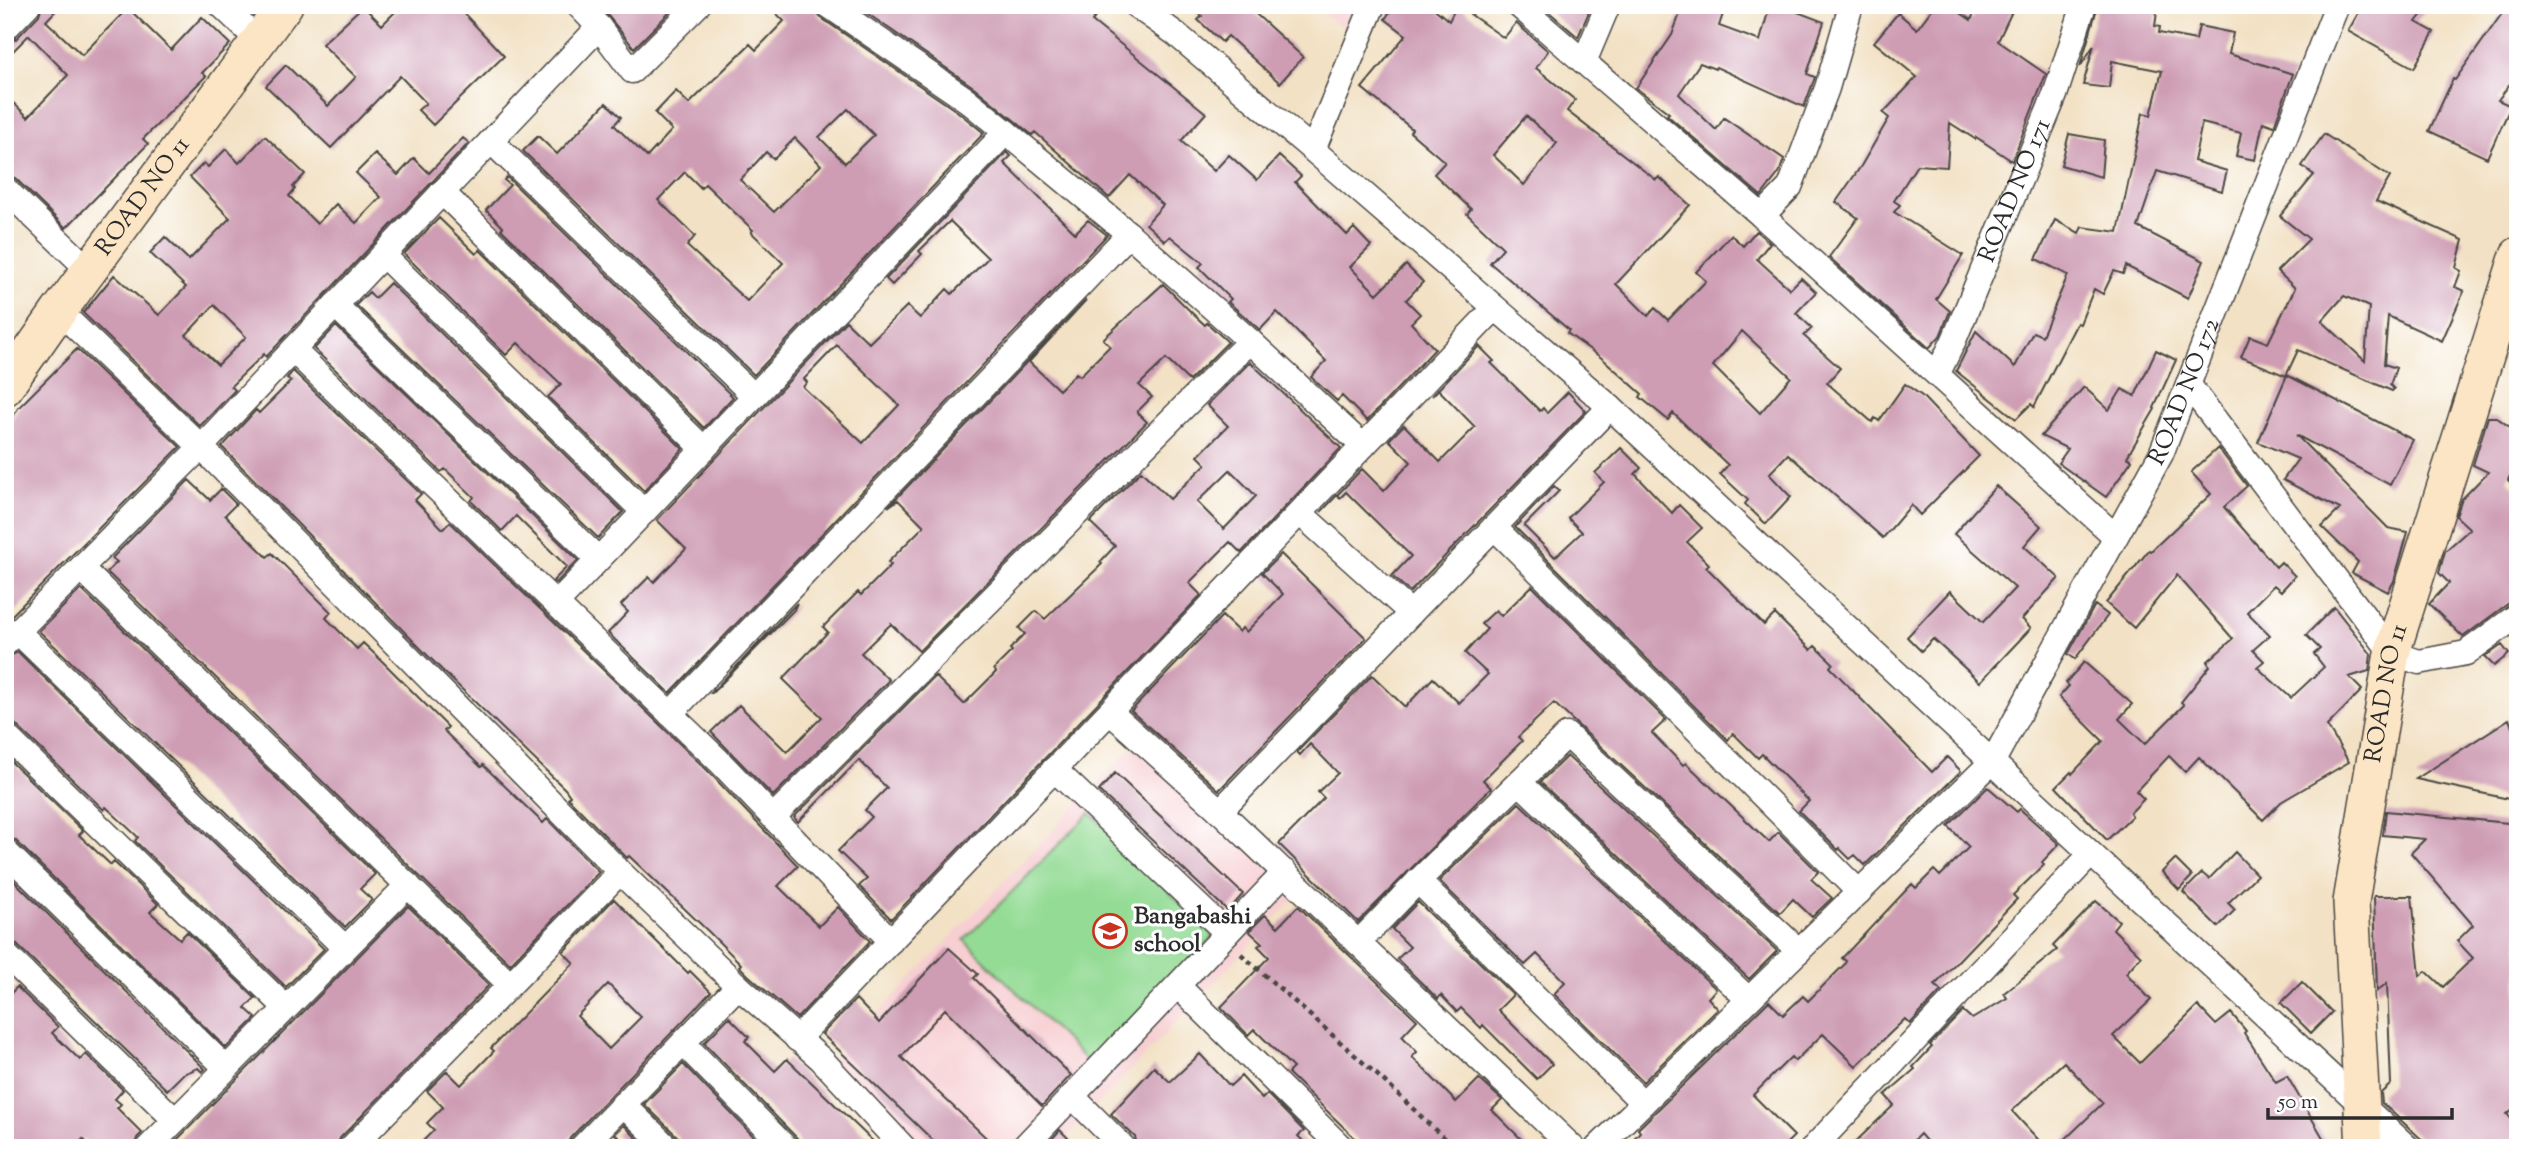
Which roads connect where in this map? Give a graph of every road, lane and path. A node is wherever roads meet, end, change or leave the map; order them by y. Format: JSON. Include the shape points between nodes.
{"nodes":[{"id":1,"x":28,"y":5,"type":"edge"},
{"id":2,"x":221,"y":5,"type":"edge"},
{"id":3,"x":285,"y":5,"type":"edge"},
{"id":4,"x":578,"y":5,"type":"edge"},
{"id":5,"x":698,"y":5,"type":"edge"},
{"id":6,"x":828,"y":5,"type":"edge"},
{"id":7,"x":1135,"y":5,"type":"edge"},
{"id":8,"x":1373,"y":5,"type":"edge"},
{"id":9,"x":1518,"y":5,"type":"edge"},
{"id":10,"x":1608,"y":5,"type":"edge"},
{"id":11,"x":1851,"y":5,"type":"edge"},
{"id":12,"x":2084,"y":5,"type":"edge"},
{"id":13,"x":2337,"y":5,"type":"edge"},
{"id":14,"x":599,"y":27,"type":"junction"},
{"id":15,"x":5,"y":29,"type":"edge"},
{"id":16,"x":259,"y":41,"type":"junction"},
{"id":17,"x":1584,"y":62,"type":"junction"},
{"id":18,"x":1006,"y":132,"type":"junction"},
{"id":19,"x":491,"y":141,"type":"junction"},
{"id":20,"x":1313,"y":150,"type":"junction"},
{"id":21,"x":5,"y":189,"type":"edge"},
{"id":22,"x":442,"y":192,"type":"junction"},
{"id":23,"x":1762,"y":216,"type":"junction"},
{"id":24,"x":1129,"y":234,"type":"junction"},
{"id":25,"x":383,"y":255,"type":"junction"},
{"id":26,"x":2518,"y":255,"type":"edge"},
{"id":27,"x":90,"y":271,"type":"junction"},
{"id":28,"x":335,"y":305,"type":"junction"},
{"id":29,"x":1495,"y":308,"type":"junction"},
{"id":30,"x":59,"y":311,"type":"junction"},
{"id":31,"x":1250,"y":341,"type":"junction"},
{"id":32,"x":293,"y":350,"type":"junction"},
{"id":33,"x":1938,"y":373,"type":"junction"},
{"id":34,"x":2188,"y":384,"type":"junction"},
{"id":35,"x":5,"y":388,"type":"edge"},
{"id":36,"x":754,"y":396,"type":"junction"},
{"id":37,"x":1609,"y":407,"type":"junction"},
{"id":38,"x":1363,"y":446,"type":"junction"},
{"id":39,"x":201,"y":447,"type":"junction"},
{"id":40,"x":704,"y":449,"type":"junction"},
{"id":41,"x":644,"y":512,"type":"junction"},
{"id":42,"x":1300,"y":513,"type":"junction"},
{"id":43,"x":1494,"y":527,"type":"junction"},
{"id":44,"x":2115,"y":536,"type":"junction"},
{"id":45,"x":598,"y":559,"type":"junction"},
{"id":46,"x":81,"y":568,"type":"junction"},
{"id":47,"x":556,"y":604,"type":"junction"},
{"id":48,"x":1411,"y":613,"type":"junction"},
{"id":49,"x":2518,"y":615,"type":"edge"},
{"id":50,"x":11,"y":637,"type":"edge"},
{"id":51,"x":2392,"y":653,"type":"junction"},
{"id":52,"x":1110,"y":712,"type":"junction"},
{"id":53,"x":670,"y":714,"type":"junction"},
{"id":54,"x":5,"y":735,"type":"edge"},
{"id":55,"x":1993,"y":761,"type":"junction"},
{"id":56,"x":1054,"y":769,"type":"junction"},
{"id":57,"x":1519,"y":782,"type":"junction"},
{"id":58,"x":1220,"y":811,"type":"junction"},
{"id":59,"x":774,"y":816,"type":"junction"},
{"id":60,"x":5,"y":851,"type":"edge"},
{"id":61,"x":2091,"y":854,"type":"junction"},
{"id":62,"x":620,"y":872,"type":"junction"},
{"id":63,"x":1285,"y":872,"type":"junction"},
{"id":64,"x":1418,"y":881,"type":"junction"},
{"id":65,"x":408,"y":885,"type":"junction"},
{"id":66,"x":1859,"y":892,"type":"junction"},
{"id":67,"x":1227,"y":933,"type":"junction"},
{"id":68,"x":891,"y":941,"type":"junction"},
{"id":69,"x":1358,"y":943,"type":"junction"},
{"id":70,"x":345,"y":948,"type":"junction"},
{"id":71,"x":1799,"y":951,"type":"junction"},
{"id":72,"x":5,"y":954,"type":"edge"},
{"id":73,"x":1241,"y":954,"type":"dead end"},
{"id":74,"x":503,"y":978,"type":"dead end"},
{"id":75,"x":738,"y":986,"type":"junction"},
{"id":76,"x":1178,"y":986,"type":"junction"},
{"id":77,"x":1748,"y":999,"type":"junction"},
{"id":78,"x":285,"y":1007,"type":"junction"},
{"id":79,"x":797,"y":1039,"type":"junction"},
{"id":80,"x":682,"y":1043,"type":"junction"},
{"id":81,"x":226,"y":1068,"type":"junction"},
{"id":82,"x":1072,"y":1096,"type":"junction"},
{"id":83,"x":1643,"y":1103,"type":"junction"},
{"id":84,"x":623,"y":1104,"type":"junction"},
{"id":85,"x":2363,"y":1107,"type":"junction"},
{"id":86,"x":175,"y":1120,"type":"junction"},
{"id":87,"x":1823,"y":1144,"type":"edge"},
{"id":88,"x":148,"y":1148,"type":"edge"},
{"id":89,"x":351,"y":1148,"type":"edge"},
{"id":90,"x":581,"y":1148,"type":"edge"},
{"id":91,"x":668,"y":1148,"type":"edge"},
{"id":92,"x":786,"y":1148,"type":"edge"},
{"id":93,"x":904,"y":1148,"type":"edge"},
{"id":94,"x":1023,"y":1148,"type":"edge"},
{"id":95,"x":1124,"y":1148,"type":"edge"},
{"id":96,"x":1342,"y":1148,"type":"edge"},
{"id":97,"x":1454,"y":1148,"type":"edge"},
{"id":98,"x":1573,"y":1148,"type":"edge"},
{"id":99,"x":1597,"y":1148,"type":"edge"},
{"id":100,"x":2364,"y":1148,"type":"edge"},
{"id":101,"x":2408,"y":1148,"type":"edge"}],
"edges":[{"from":1,"to":15,"type":"street"},
{"from":2,"to":16,"type":"street"},
{"from":3,"to":16,"type":"street","name":"ROAD NO 11"},
{"from":4,"to":14,"type":"street"},
{"from":5,"to":14,"type":"street","via":[[632,71]]},
{"from":6,"to":18,"type":"street"},
{"from":7,"to":20,"type":"street"},
{"from":8,"to":20,"type":"street"},
{"from":9,"to":17,"type":"street"},
{"from":10,"to":17,"type":"street"},
{"from":11,"to":23,"type":"street","via":[[1828,88],[1790,187]]},
{"from":12,"to":33,"type":"street","name":"ROAD NO 171","via":[[2055,94]]},
{"from":13,"to":34,"type":"street","name":"ROAD NO 172"},
{"from":14,"to":19,"type":"street"},
{"from":16,"to":27,"type":"street","name":"ROAD NO 11"},
{"from":17,"to":23,"type":"street"},
{"from":18,"to":24,"type":"street"},
{"from":18,"to":36,"type":"street"},
{"from":19,"to":22,"type":"street"},
{"from":19,"to":36,"type":"street"},
{"from":20,"to":29,"type":"street"},
{"from":21,"to":27,"type":"street"},
{"from":22,"to":25,"type":"street"},
{"from":22,"to":40,"type":"street"},
{"from":23,"to":33,"type":"street"},
{"from":24,"to":31,"type":"street"},
{"from":24,"to":53,"type":"street"},
{"from":25,"to":28,"type":"street"},
{"from":25,"to":41,"type":"street"},
{"from":26,"to":51,"type":"street","name":"ROAD NO 11"},
{"from":27,"to":30,"type":"street","name":"ROAD NO 11"},
{"from":28,"to":32,"type":"street"},
{"from":28,"to":45,"type":"street"},
{"from":29,"to":37,"type":"street"},
{"from":29,"to":38,"type":"street"},
{"from":30,"to":35,"type":"street","name":"ROAD NO 11"},
{"from":30,"to":39,"type":"street"},
{"from":31,"to":38,"type":"street"},
{"from":31,"to":59,"type":"street"},
{"from":32,"to":39,"type":"street"},
{"from":32,"to":47,"type":"street"},
{"from":33,"to":44,"type":"street"},
{"from":34,"to":44,"type":"street","name":"ROAD NO 172","via":[[2161,454]]},
{"from":34,"to":51,"type":"street"},
{"from":36,"to":40,"type":"street"},
{"from":37,"to":43,"type":"street"},
{"from":37,"to":55,"type":"street"},
{"from":38,"to":42,"type":"street"},
{"from":39,"to":46,"type":"street"},
{"from":39,"to":62,"type":"street"},
{"from":40,"to":41,"type":"street"},
{"from":41,"to":45,"type":"street"},
{"from":42,"to":48,"type":"street"},
{"from":42,"to":52,"type":"street"},
{"from":43,"to":48,"type":"street"},
{"from":43,"to":66,"type":"street"},
{"from":44,"to":55,"type":"street","name":"ROAD NO 172"},
{"from":45,"to":47,"type":"street"},
{"from":46,"to":50,"type":"street"},
{"from":46,"to":65,"type":"street"},
{"from":47,"to":53,"type":"street"},
{"from":48,"to":58,"type":"street"},
{"from":49,"to":51,"type":"street","via":[[2466,653],[2419,662]]},
{"from":50,"to":70,"type":"street"},
{"from":51,"to":85,"type":"street","name":"ROAD NO 11","via":[[2351,902]]},
{"from":52,"to":56,"type":"street"},
{"from":52,"to":58,"type":"street"},
{"from":53,"to":59,"type":"street"},
{"from":54,"to":78,"type":"street"},
{"from":55,"to":61,"type":"street"},
{"from":55,"to":66,"type":"street","name":"ROAD NO 172"},
{"from":56,"to":67,"type":"street"},
{"from":56,"to":68,"type":"street"},
{"from":57,"to":64,"type":"street"},
{"from":57,"to":71,"type":"street","via":[[1567,735]]},
{"from":57,"to":77,"type":"street"},
{"from":58,"to":63,"type":"street"},
{"from":59,"to":68,"type":"street"},
{"from":60,"to":81,"type":"street"},
{"from":61,"to":85,"type":"street"},
{"from":61,"to":87,"type":"street"},
{"from":62,"to":75,"type":"street"},
{"from":62,"to":89,"type":"street"},
{"from":63,"to":67,"type":"street"},
{"from":63,"to":69,"type":"street"},
{"from":64,"to":69,"type":"street"},
{"from":64,"to":83,"type":"street"},
{"from":65,"to":70,"type":"street"},
{"from":65,"to":74,"type":"street"},
{"from":66,"to":71,"type":"street","name":"ROAD NO 172"},
{"from":67,"to":76,"type":"street"},
{"from":68,"to":79,"type":"street"},
{"from":69,"to":98,"type":"street"},
{"from":70,"to":78,"type":"street"},
{"from":71,"to":77,"type":"street","name":"ROAD NO 172"},
{"from":72,"to":86,"type":"street"},
{"from":73,"to":97,"type":"path"},
{"from":75,"to":79,"type":"street"},
{"from":75,"to":80,"type":"street"},
{"from":76,"to":82,"type":"street"},
{"from":76,"to":96,"type":"street"},
{"from":77,"to":83,"type":"street","name":"ROAD NO 172"},
{"from":78,"to":81,"type":"street"},
{"from":79,"to":93,"type":"street"},
{"from":80,"to":84,"type":"street"},
{"from":80,"to":92,"type":"street"},
{"from":81,"to":86,"type":"street"},
{"from":82,"to":94,"type":"street"},
{"from":82,"to":95,"type":"street"},
{"from":83,"to":99,"type":"street","name":"ROAD NO 172"},
{"from":84,"to":90,"type":"street"},
{"from":84,"to":91,"type":"street"},
{"from":85,"to":100,"type":"street","name":"ROAD NO 11"},
{"from":85,"to":101,"type":"street"},
{"from":86,"to":88,"type":"street"}]}
